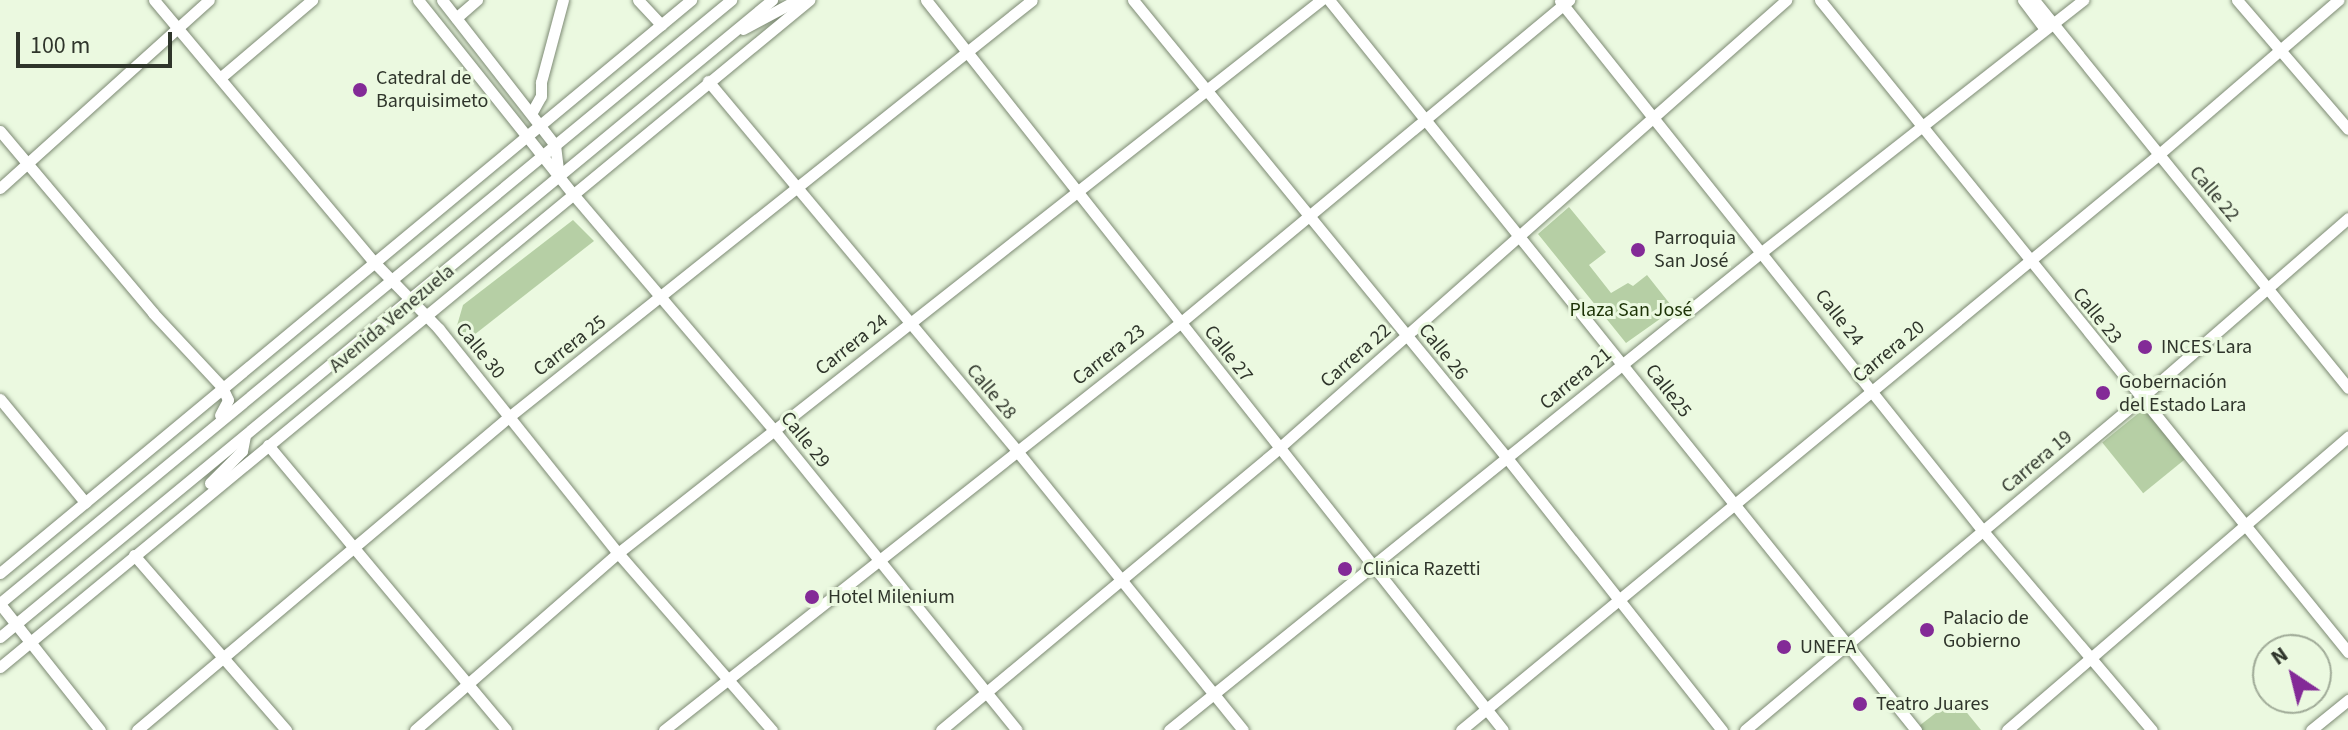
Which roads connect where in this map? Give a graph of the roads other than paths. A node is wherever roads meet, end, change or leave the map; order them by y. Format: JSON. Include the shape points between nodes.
{"nodes":[{"id":1,"x":154,"y":0,"type":"edge"},
{"id":2,"x":209,"y":0,"type":"edge"},
{"id":3,"x":312,"y":0,"type":"edge"},
{"id":4,"x":418,"y":0,"type":"edge"},
{"id":5,"x":442,"y":0,"type":"edge"},
{"id":6,"x":477,"y":0,"type":"edge"},
{"id":7,"x":563,"y":0,"type":"edge"},
{"id":8,"x":638,"y":0,"type":"edge"},
{"id":9,"x":691,"y":0,"type":"edge"},
{"id":10,"x":731,"y":0,"type":"edge"},
{"id":11,"x":772,"y":0,"type":"edge"},
{"id":12,"x":797,"y":0,"type":"edge"},
{"id":13,"x":809,"y":0,"type":"edge"},
{"id":14,"x":926,"y":0,"type":"edge"},
{"id":15,"x":1032,"y":0,"type":"edge"},
{"id":16,"x":1133,"y":0,"type":"edge"},
{"id":17,"x":1321,"y":0,"type":"edge"},
{"id":18,"x":1329,"y":0,"type":"edge"},
{"id":19,"x":1786,"y":0,"type":"edge"},
{"id":20,"x":1820,"y":0,"type":"edge"},
{"id":21,"x":2023,"y":0,"type":"edge"},
{"id":22,"x":2034,"y":0,"type":"edge"},
{"id":23,"x":2083,"y":0,"type":"edge"},
{"id":24,"x":2237,"y":0,"type":"edge"},
{"id":25,"x":2338,"y":0,"type":"edge"},
{"id":26,"x":1564,"y":2,"type":"edge"},
{"id":27,"x":456,"y":18,"type":"junction"},
{"id":28,"x":661,"y":25,"type":"junction"},
{"id":29,"x":2049,"y":26,"type":"junction"},
{"id":30,"x":179,"y":29,"type":"junction"},
{"id":31,"x":731,"y":34,"type":"junction"},
{"id":32,"x":2279,"y":51,"type":"junction"},
{"id":33,"x":968,"y":52,"type":"junction"},
{"id":34,"x":220,"y":78,"type":"junction"},
{"id":35,"x":708,"y":81,"type":"junction"},
{"id":36,"x":1204,"y":90,"type":"junction"},
{"id":37,"x":541,"y":96,"type":"junction"},
{"id":38,"x":558,"y":109,"type":"junction"},
{"id":39,"x":532,"y":112,"type":"junction"},
{"id":40,"x":1651,"y":117,"type":"junction"},
{"id":41,"x":1425,"y":121,"type":"junction"},
{"id":42,"x":541,"y":123,"type":"junction"},
{"id":43,"x":1925,"y":127,"type":"junction"},
{"id":44,"x":2348,"y":129,"type":"edge"},
{"id":45,"x":0,"y":131,"type":"edge"},
{"id":46,"x":527,"y":135,"type":"junction"},
{"id":47,"x":555,"y":145,"type":"junction"},
{"id":48,"x":2158,"y":155,"type":"junction"},
{"id":49,"x":542,"y":156,"type":"junction"},
{"id":50,"x":28,"y":164,"type":"junction"},
{"id":51,"x":559,"y":177,"type":"junction"},
{"id":52,"x":799,"y":187,"type":"junction"},
{"id":53,"x":0,"y":188,"type":"edge"},
{"id":54,"x":1077,"y":191,"type":"junction"},
{"id":55,"x":573,"y":194,"type":"junction"},
{"id":56,"x":1309,"y":214,"type":"junction"},
{"id":57,"x":2348,"y":218,"type":"edge"},
{"id":58,"x":1519,"y":235,"type":"junction"},
{"id":59,"x":1763,"y":251,"type":"junction"},
{"id":60,"x":374,"y":259,"type":"junction"},
{"id":61,"x":2030,"y":261,"type":"junction"},
{"id":62,"x":391,"y":279,"type":"junction"},
{"id":63,"x":2269,"y":288,"type":"junction"},
{"id":64,"x":411,"y":297,"type":"junction"},
{"id":65,"x":661,"y":297,"type":"junction"},
{"id":66,"x":426,"y":314,"type":"junction"},
{"id":67,"x":911,"y":323,"type":"junction"},
{"id":68,"x":1180,"y":323,"type":"junction"},
{"id":69,"x":1406,"y":336,"type":"junction"},
{"id":70,"x":1624,"y":363,"type":"junction"},
{"id":71,"x":222,"y":387,"type":"junction"},
{"id":72,"x":2348,"y":388,"type":"edge"},
{"id":73,"x":1872,"y":389,"type":"junction"},
{"id":74,"x":0,"y":399,"type":"edge"},
{"id":75,"x":2140,"y":399,"type":"junction"},
{"id":76,"x":510,"y":416,"type":"junction"},
{"id":77,"x":773,"y":429,"type":"junction"},
{"id":78,"x":245,"y":435,"type":"junction"},
{"id":79,"x":2348,"y":437,"type":"edge"},
{"id":80,"x":268,"y":445,"type":"junction"},
{"id":81,"x":1279,"y":448,"type":"junction"},
{"id":82,"x":1017,"y":451,"type":"junction"},
{"id":83,"x":1507,"y":458,"type":"junction"},
{"id":84,"x":141,"y":487,"type":"junction"},
{"id":85,"x":85,"y":502,"type":"junction"},
{"id":86,"x":1734,"y":504,"type":"junction"},
{"id":87,"x":171,"y":524,"type":"junction"},
{"id":88,"x":2245,"y":526,"type":"junction"},
{"id":89,"x":1983,"y":531,"type":"junction"},
{"id":90,"x":355,"y":550,"type":"junction"},
{"id":91,"x":618,"y":553,"type":"junction"},
{"id":92,"x":134,"y":555,"type":"junction"},
{"id":93,"x":878,"y":558,"type":"junction"},
{"id":94,"x":1375,"y":565,"type":"junction"},
{"id":95,"x":0,"y":573,"type":"edge"},
{"id":96,"x":1119,"y":579,"type":"junction"},
{"id":97,"x":1618,"y":601,"type":"junction"},
{"id":98,"x":0,"y":604,"type":"edge"},
{"id":99,"x":17,"y":623,"type":"junction"},
{"id":100,"x":0,"y":637,"type":"edge"},
{"id":101,"x":30,"y":642,"type":"junction"},
{"id":102,"x":1848,"y":646,"type":"junction"},
{"id":103,"x":2348,"y":652,"type":"edge"},
{"id":104,"x":225,"y":656,"type":"junction"},
{"id":105,"x":2090,"y":658,"type":"junction"},
{"id":106,"x":0,"y":667,"type":"edge"},
{"id":107,"x":727,"y":677,"type":"junction"},
{"id":108,"x":466,"y":683,"type":"junction"},
{"id":109,"x":987,"y":693,"type":"junction"},
{"id":110,"x":1214,"y":695,"type":"junction"},
{"id":111,"x":2348,"y":700,"type":"edge"},
{"id":112,"x":1486,"y":709,"type":"junction"},
{"id":113,"x":100,"y":730,"type":"edge"},
{"id":114,"x":137,"y":730,"type":"edge"},
{"id":115,"x":286,"y":730,"type":"edge"},
{"id":116,"x":415,"y":730,"type":"edge"},
{"id":117,"x":506,"y":730,"type":"edge"},
{"id":118,"x":664,"y":730,"type":"edge"},
{"id":119,"x":772,"y":730,"type":"edge"},
{"id":120,"x":941,"y":730,"type":"edge"},
{"id":121,"x":1017,"y":730,"type":"edge"},
{"id":122,"x":1169,"y":730,"type":"edge"},
{"id":123,"x":1243,"y":730,"type":"edge"},
{"id":124,"x":1461,"y":730,"type":"edge"},
{"id":125,"x":1503,"y":730,"type":"edge"},
{"id":126,"x":1722,"y":730,"type":"edge"},
{"id":127,"x":1745,"y":730,"type":"edge"},
{"id":128,"x":1916,"y":730,"type":"edge"},
{"id":129,"x":2007,"y":730,"type":"edge"},
{"id":130,"x":2152,"y":730,"type":"edge"},
{"id":131,"x":2311,"y":730,"type":"edge"}],
"edges":[{"from":1,"to":30,"type":"street","name":"Calle 30"},
{"from":2,"to":30,"type":"street"},
{"from":3,"to":34,"type":"street"},
{"from":4,"to":46,"type":"street","name":"Calle 29"},
{"from":5,"to":27,"type":"street"},
{"from":6,"to":27,"type":"street"},
{"from":7,"to":37,"type":"street"},
{"from":8,"to":28,"type":"street"},
{"from":9,"to":28,"type":"street"},
{"from":10,"to":47,"type":"street","name":"Avenida Venezuela"},
{"from":11,"to":31,"type":"street","name":"Avenida Venezuela"},
{"from":12,"to":31,"type":"street"},
{"from":13,"to":35,"type":"street","name":"Avenida Venezuela"},
{"from":14,"to":33,"type":"street","name":"Calle 27"},
{"from":15,"to":33,"type":"street","name":"Carrera 25"},
{"from":16,"to":36,"type":"street","name":"Calle 26"},
{"from":17,"to":36,"type":"street","name":"Carrera 24"},
{"from":18,"to":41,"type":"street","name":"Calle25"},
{"from":19,"to":40,"type":"street","name":"Carrera 22"},
{"from":20,"to":43,"type":"street","name":"Calle 23"},
{"from":21,"to":29,"type":"street"},
{"from":22,"to":29,"type":"street"},
{"from":23,"to":29,"type":"street","name":"Carrera 21"},
{"from":24,"to":32,"type":"street"},
{"from":25,"to":32,"type":"street","name":"Carrera 20"},
{"from":26,"to":40,"type":"street","name":"Calle 24"},
{"from":26,"to":41,"type":"street","name":"Carrera 23"},
{"from":27,"to":39,"type":"street"},
{"from":28,"to":38,"type":"street"},
{"from":29,"to":43,"type":"street","name":"Carrera 21"},
{"from":29,"to":48,"type":"street","name":"Calle 22"},
{"from":30,"to":34,"type":"street","name":"Calle 30"},
{"from":30,"to":50,"type":"street"},
{"from":31,"to":51,"type":"street","name":"Avenida Venezuela"},
{"from":32,"to":44,"type":"street"},
{"from":32,"to":48,"type":"street","name":"Carrera 20"},
{"from":33,"to":52,"type":"street","name":"Carrera 25"},
{"from":33,"to":54,"type":"street","name":"Calle 27"},
{"from":34,"to":60,"type":"street","name":"Calle 30"},
{"from":35,"to":52,"type":"street","name":"Calle 28"},
{"from":35,"to":55,"type":"street","name":"Avenida Venezuela"},
{"from":36,"to":54,"type":"street","name":"Carrera 24"},
{"from":36,"to":56,"type":"street","name":"Calle 26"},
{"from":37,"to":38,"type":"street"},
{"from":37,"to":39,"type":"street"},
{"from":38,"to":42,"type":"street"},
{"from":39,"to":42,"type":"street"},
{"from":40,"to":58,"type":"street","name":"Carrera 22"},
{"from":40,"to":59,"type":"street","name":"Calle 24"},
{"from":41,"to":56,"type":"street","name":"Carrera 23"},
{"from":41,"to":58,"type":"street","name":"Calle25"},
{"from":42,"to":46,"type":"street"},
{"from":42,"to":47,"type":"street"},
{"from":43,"to":59,"type":"street","name":"Carrera 21"},
{"from":43,"to":61,"type":"street","name":"Calle 23"},
{"from":45,"to":50,"type":"street"},
{"from":46,"to":49,"type":"street","name":"Calle 29"},
{"from":46,"to":60,"type":"street"},
{"from":47,"to":49,"type":"street","name":"Avenida Venezuela"},
{"from":47,"to":51,"type":"street"},
{"from":48,"to":61,"type":"street","name":"Carrera 20"},
{"from":48,"to":63,"type":"street","name":"Calle 22"},
{"from":49,"to":51,"type":"street","name":"Calle 29"},
{"from":49,"to":62,"type":"street","name":"Avenida Venezuela"},
{"from":50,"to":53,"type":"street"},
{"from":50,"to":71,"type":"street"},
{"from":51,"to":55,"type":"street","name":"Calle 29"},
{"from":51,"to":64,"type":"street","name":"Avenida Venezuela"},
{"from":52,"to":65,"type":"street","name":"Carrera 25"},
{"from":52,"to":67,"type":"street","name":"Calle 28"},
{"from":54,"to":67,"type":"street","name":"Carrera 24"},
{"from":54,"to":68,"type":"street","name":"Calle 27"},
{"from":55,"to":65,"type":"street","name":"Calle 29"},
{"from":55,"to":66,"type":"street","name":"Avenida Venezuela"},
{"from":56,"to":68,"type":"street","name":"Carrera 23"},
{"from":56,"to":69,"type":"street","name":"Calle 26"},
{"from":57,"to":63,"type":"street","name":"Carrera 19"},
{"from":58,"to":69,"type":"street","name":"Carrera 22"},
{"from":58,"to":70,"type":"street","name":"Calle25"},
{"from":59,"to":70,"type":"street","name":"Carrera 21"},
{"from":59,"to":73,"type":"street","name":"Calle 24"},
{"from":60,"to":62,"type":"street","name":"Calle 30"},
{"from":60,"to":71,"type":"street"},
{"from":61,"to":73,"type":"street","name":"Carrera 20"},
{"from":61,"to":75,"type":"street","name":"Calle 23"},
{"from":62,"to":64,"type":"street","name":"Calle 30"},
{"from":62,"to":84,"type":"street","name":"Avenida Venezuela"},
{"from":63,"to":72,"type":"street","name":"Calle 22"},
{"from":63,"to":75,"type":"street","name":"Carrera 19"},
{"from":64,"to":66,"type":"street","name":"Calle 30"},
{"from":64,"to":78,"type":"street","name":"Avenida Venezuela"},
{"from":65,"to":76,"type":"street","name":"Carrera 25"},
{"from":65,"to":77,"type":"street","name":"Calle 29"},
{"from":66,"to":76,"type":"street","name":"Calle 30"},
{"from":66,"to":80,"type":"street","name":"Avenida Venezuela"},
{"from":67,"to":77,"type":"street","name":"Carrera 24"},
{"from":67,"to":82,"type":"street","name":"Calle 28"},
{"from":68,"to":81,"type":"street","name":"Calle 27"},
{"from":68,"to":82,"type":"street","name":"Carrera 23"},
{"from":69,"to":81,"type":"street","name":"Carrera 22"},
{"from":69,"to":83,"type":"street","name":"Calle 26"},
{"from":70,"to":83,"type":"street","name":"Carrera 21"},
{"from":70,"to":86,"type":"street","name":"Calle25"},
{"from":71,"to":84,"type":"street","via":[[228,406]]},
{"from":71,"to":85,"type":"street"},
{"from":73,"to":86,"type":"street","name":"Carrera 20"},
{"from":73,"to":89,"type":"street","name":"Calle 24"},
{"from":74,"to":85,"type":"street"},
{"from":75,"to":88,"type":"street","name":"Calle 23"},
{"from":75,"to":89,"type":"street","name":"Carrera 19"},
{"from":76,"to":90,"type":"street","name":"Carrera 25"},
{"from":76,"to":91,"type":"street","name":"Calle 30"},
{"from":77,"to":91,"type":"street","name":"Carrera 24"},
{"from":77,"to":93,"type":"street","name":"Calle 29"},
{"from":78,"to":87,"type":"street","via":[[242,451]]},
{"from":78,"to":99,"type":"street","name":"Avenida Venezuela"},
{"from":79,"to":88,"type":"street"},
{"from":80,"to":87,"type":"street","name":"Avenida Venezuela"},
{"from":80,"to":90,"type":"street"},
{"from":81,"to":94,"type":"street","name":"Calle 27"},
{"from":81,"to":96,"type":"street","name":"Carrera 22"},
{"from":82,"to":93,"type":"street","name":"Carrera 23"},
{"from":82,"to":96,"type":"street","name":"Calle 28"},
{"from":83,"to":94,"type":"street","name":"Carrera 21"},
{"from":83,"to":97,"type":"street","name":"Calle 26"},
{"from":84,"to":98,"type":"street","name":"Avenida Venezuela"},
{"from":85,"to":95,"type":"street"},
{"from":86,"to":97,"type":"street","name":"Carrera 20"},
{"from":86,"to":102,"type":"street","name":"Calle25"},
{"from":87,"to":92,"type":"street","name":"Avenida Venezuela"},
{"from":88,"to":103,"type":"street","name":"Calle 23"},
{"from":88,"to":105,"type":"street"},
{"from":89,"to":102,"type":"street","name":"Carrera 19"},
{"from":89,"to":105,"type":"street","name":"Calle 24"},
{"from":90,"to":104,"type":"street","name":"Carrera 25"},
{"from":90,"to":108,"type":"street"},
{"from":91,"to":107,"type":"street","name":"Calle 30"},
{"from":91,"to":108,"type":"street","name":"Carrera 24"},
{"from":92,"to":101,"type":"street","name":"Avenida Venezuela"},
{"from":92,"to":104,"type":"street"},
{"from":93,"to":107,"type":"street","name":"Carrera 23"},
{"from":93,"to":109,"type":"street","name":"Calle 29"},
{"from":94,"to":110,"type":"street","name":"Carrera 21"},
{"from":94,"to":112,"type":"street","name":"Calle 27"},
{"from":96,"to":109,"type":"street","name":"Carrera 22"},
{"from":96,"to":110,"type":"street","name":"Calle 28"},
{"from":97,"to":112,"type":"street","name":"Carrera 20"},
{"from":97,"to":126,"type":"street","name":"Calle 26"},
{"from":98,"to":99,"type":"street"},
{"from":99,"to":100,"type":"street","name":"Avenida Venezuela"},
{"from":99,"to":101,"type":"street"},
{"from":101,"to":106,"type":"street","name":"Avenida Venezuela"},
{"from":101,"to":113,"type":"street"},
{"from":102,"to":127,"type":"street","name":"Carrera 19"},
{"from":102,"to":128,"type":"street","name":"Calle25"},
{"from":104,"to":114,"type":"street","name":"Carrera 25"},
{"from":104,"to":115,"type":"street"},
{"from":105,"to":129,"type":"street"},
{"from":105,"to":130,"type":"street","name":"Calle 24"},
{"from":107,"to":118,"type":"street","name":"Carrera 23"},
{"from":107,"to":119,"type":"street","name":"Calle 30"},
{"from":108,"to":116,"type":"street","name":"Carrera 24"},
{"from":108,"to":117,"type":"street"},
{"from":109,"to":120,"type":"street","name":"Carrera 22"},
{"from":109,"to":121,"type":"street","name":"Calle 29"},
{"from":110,"to":122,"type":"street","name":"Carrera 21"},
{"from":110,"to":123,"type":"street","name":"Calle 28"},
{"from":111,"to":131,"type":"street"},
{"from":112,"to":124,"type":"street","name":"Carrera 20"},
{"from":112,"to":125,"type":"street","name":"Calle 27"}]}
